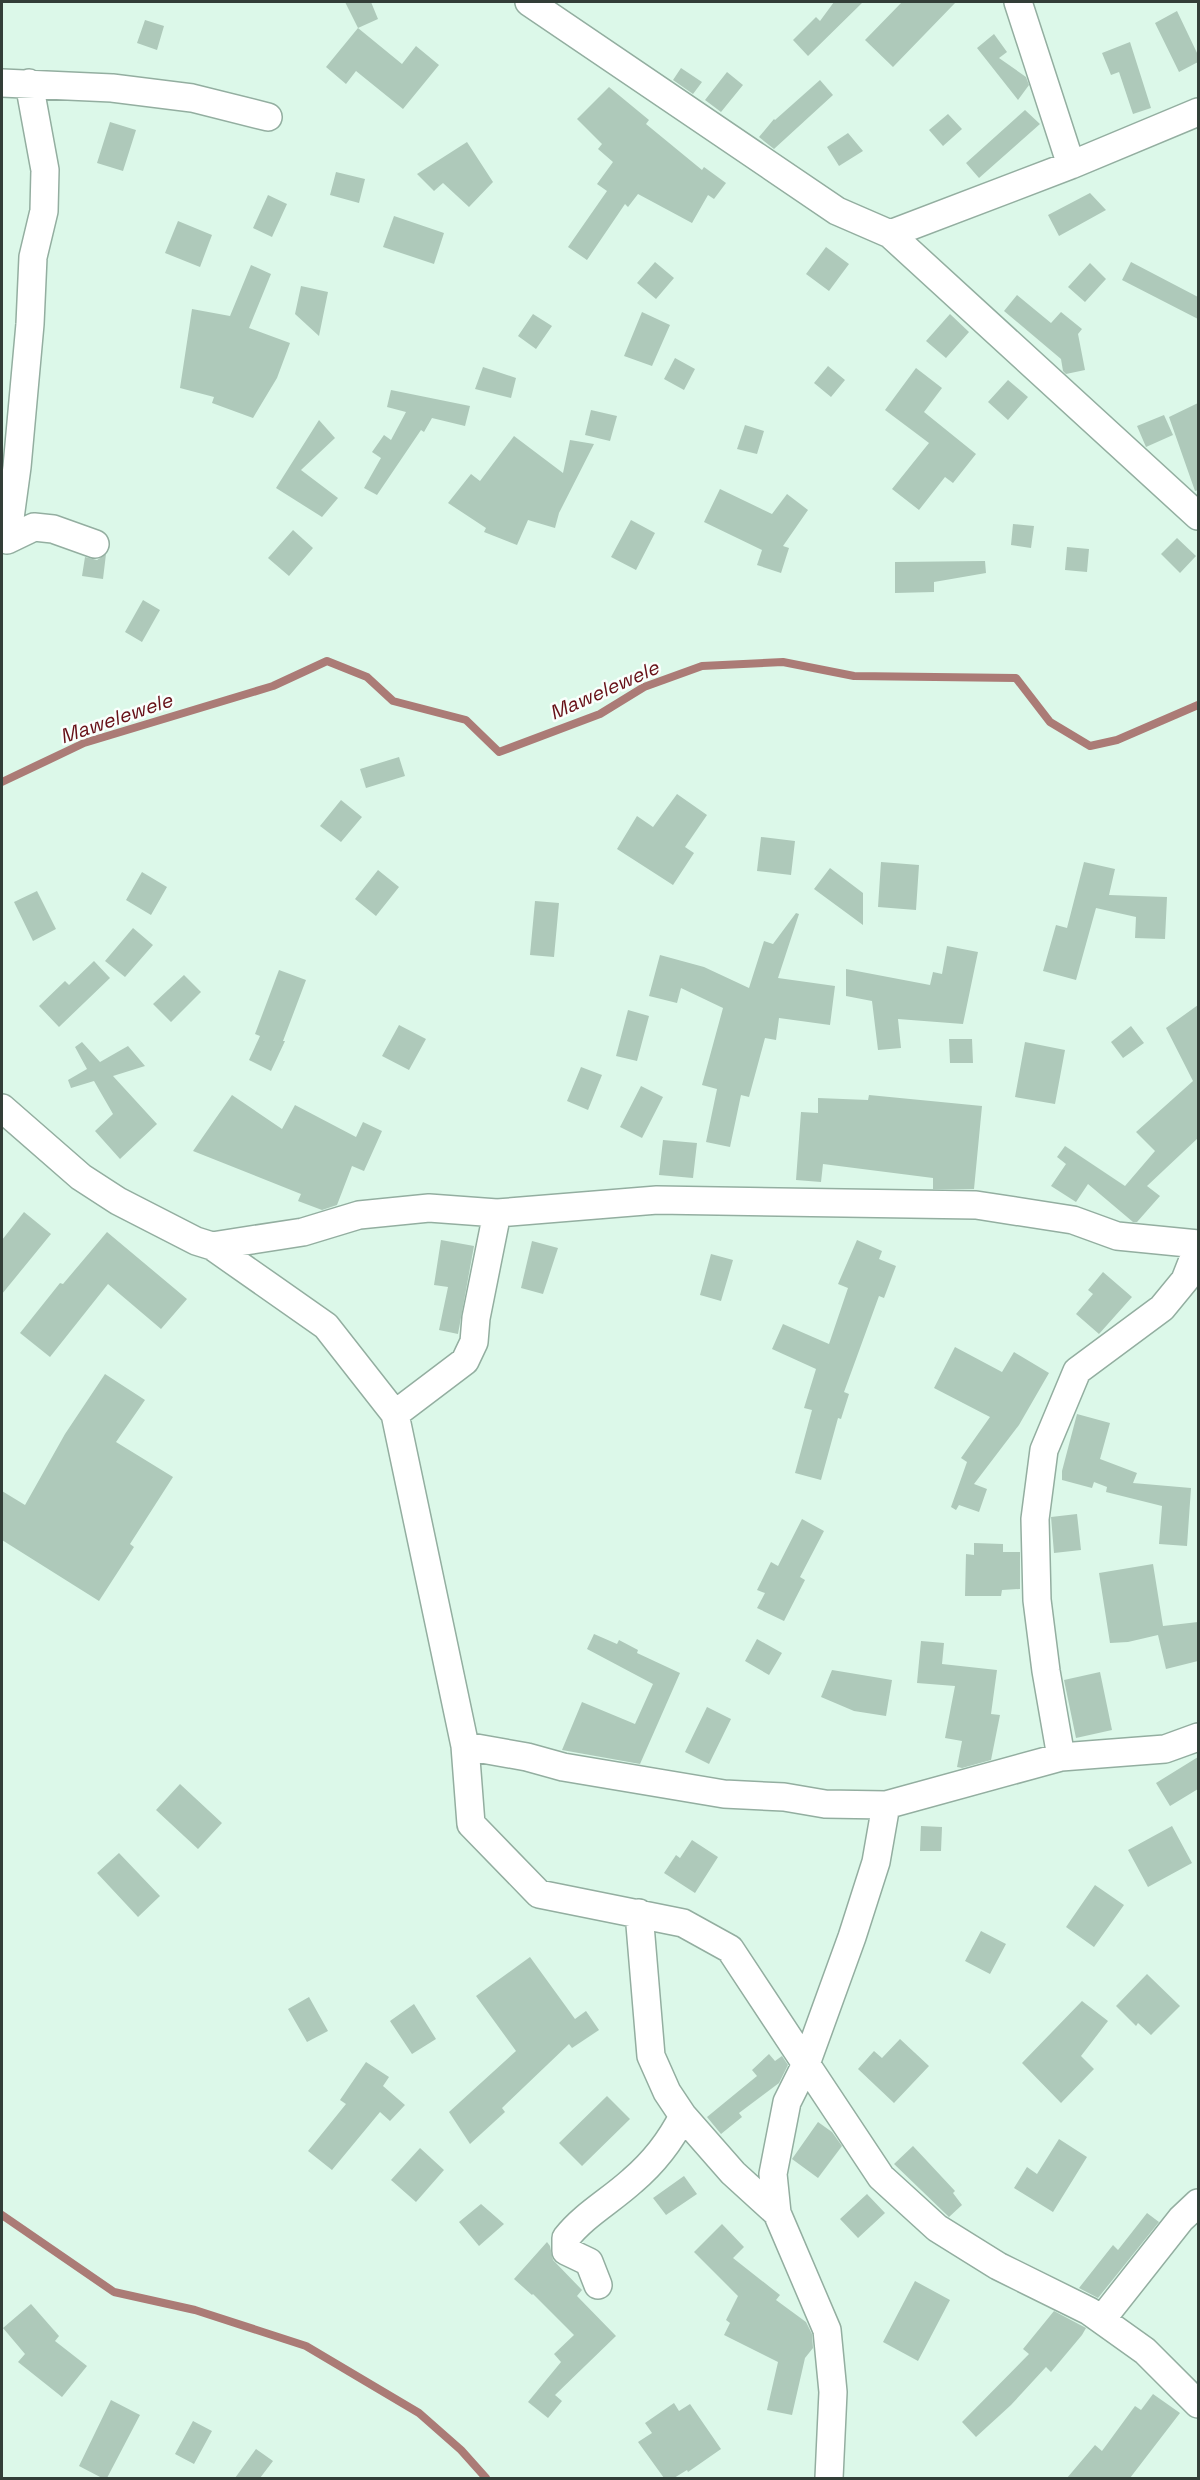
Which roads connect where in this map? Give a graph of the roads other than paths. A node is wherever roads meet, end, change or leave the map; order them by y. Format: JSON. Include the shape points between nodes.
{"nodes":[{"id":1,"x":529,"y":2,"type":"edge"},
{"id":2,"x":1018,"y":2,"type":"edge"},
{"id":3,"x":2,"y":83,"type":"edge"},
{"id":4,"x":29,"y":83,"type":"junction"},
{"id":5,"x":1198,"y":112,"type":"edge"},
{"id":6,"x":268,"y":117,"type":"dead end"},
{"id":7,"x":1071,"y":165,"type":"junction"},
{"id":8,"x":890,"y":234,"type":"junction"},
{"id":9,"x":1198,"y":516,"type":"edge"},
{"id":10,"x":96,"y":544,"type":"dead end"},
{"id":11,"x":2,"y":1108,"type":"edge"},
{"id":12,"x":497,"y":1213,"type":"junction"},
{"id":13,"x":1198,"y":1245,"type":"edge"},
{"id":14,"x":212,"y":1246,"type":"junction"},
{"id":15,"x":395,"y":1414,"type":"junction"},
{"id":16,"x":1198,"y":1737,"type":"edge"},
{"id":17,"x":465,"y":1746,"type":"junction"},
{"id":18,"x":1061,"y":1757,"type":"junction"},
{"id":19,"x":886,"y":1805,"type":"junction"},
{"id":20,"x":639,"y":1913,"type":"junction"},
{"id":21,"x":806,"y":2064,"type":"junction"},
{"id":22,"x":683,"y":2116,"type":"junction"},
{"id":23,"x":1198,"y":2203,"type":"edge"},
{"id":24,"x":777,"y":2213,"type":"junction"},
{"id":25,"x":598,"y":2285,"type":"dead end"},
{"id":26,"x":1102,"y":2319,"type":"junction"},
{"id":27,"x":1198,"y":2404,"type":"edge"},
{"id":28,"x":829,"y":2478,"type":"edge"}],
"edges":[{"from":1,"to":8,"type":"street","via":[[837,211]]},
{"from":2,"to":7,"type":"street"},
{"from":3,"to":4,"type":"street"},
{"from":4,"to":6,"type":"street","via":[[192,98]]},
{"from":4,"to":10,"type":"street","via":[[45,170],[44,211],[33,257],[17,467],[7,540],[34,527],[53,529]]},
{"from":5,"to":7,"type":"street"},
{"from":7,"to":8,"type":"street"},
{"from":8,"to":9,"type":"street"},
{"from":11,"to":14,"type":"street","via":[[81,1177],[118,1201]]},
{"from":12,"to":13,"type":"street","via":[[657,1200],[976,1204],[1073,1220],[1117,1236]]},
{"from":12,"to":14,"type":"street","via":[[429,1208],[359,1215],[303,1232]]},
{"from":12,"to":15,"type":"street","via":[[474,1342],[465,1361]]},
{"from":13,"to":18,"type":"street","via":[[1185,1280],[1162,1308],[1077,1371],[1044,1450],[1035,1519],[1037,1600]]},
{"from":14,"to":15,"type":"street","via":[[326,1326]]},
{"from":15,"to":17,"type":"street"},
{"from":16,"to":18,"type":"street","via":[[1165,1749]]},
{"from":17,"to":19,"type":"street","via":[[724,1794],[825,1804]]},
{"from":17,"to":20,"type":"street","via":[[471,1824],[539,1894]]},
{"from":18,"to":19,"type":"street"},
{"from":19,"to":21,"type":"street","via":[[876,1862]]},
{"from":20,"to":21,"type":"street","via":[[682,1923],[730,1949]]},
{"from":20,"to":22,"type":"street","via":[[651,2056]]},
{"from":21,"to":24,"type":"street","via":[[787,2102],[773,2175]]},
{"from":21,"to":26,"type":"street","via":[[881,2177],[937,2228],[998,2266]]},
{"from":22,"to":24,"type":"street","via":[[733,2173]]},
{"from":22,"to":25,"type":"street","via":[[660,2151],[633,2181],[583,2219],[566,2238],[566,2251],[589,2262]]},
{"from":23,"to":26,"type":"street"},
{"from":24,"to":28,"type":"street","via":[[827,2330],[833,2391]]},
{"from":26,"to":27,"type":"street","via":[[1145,2351]]}]}
